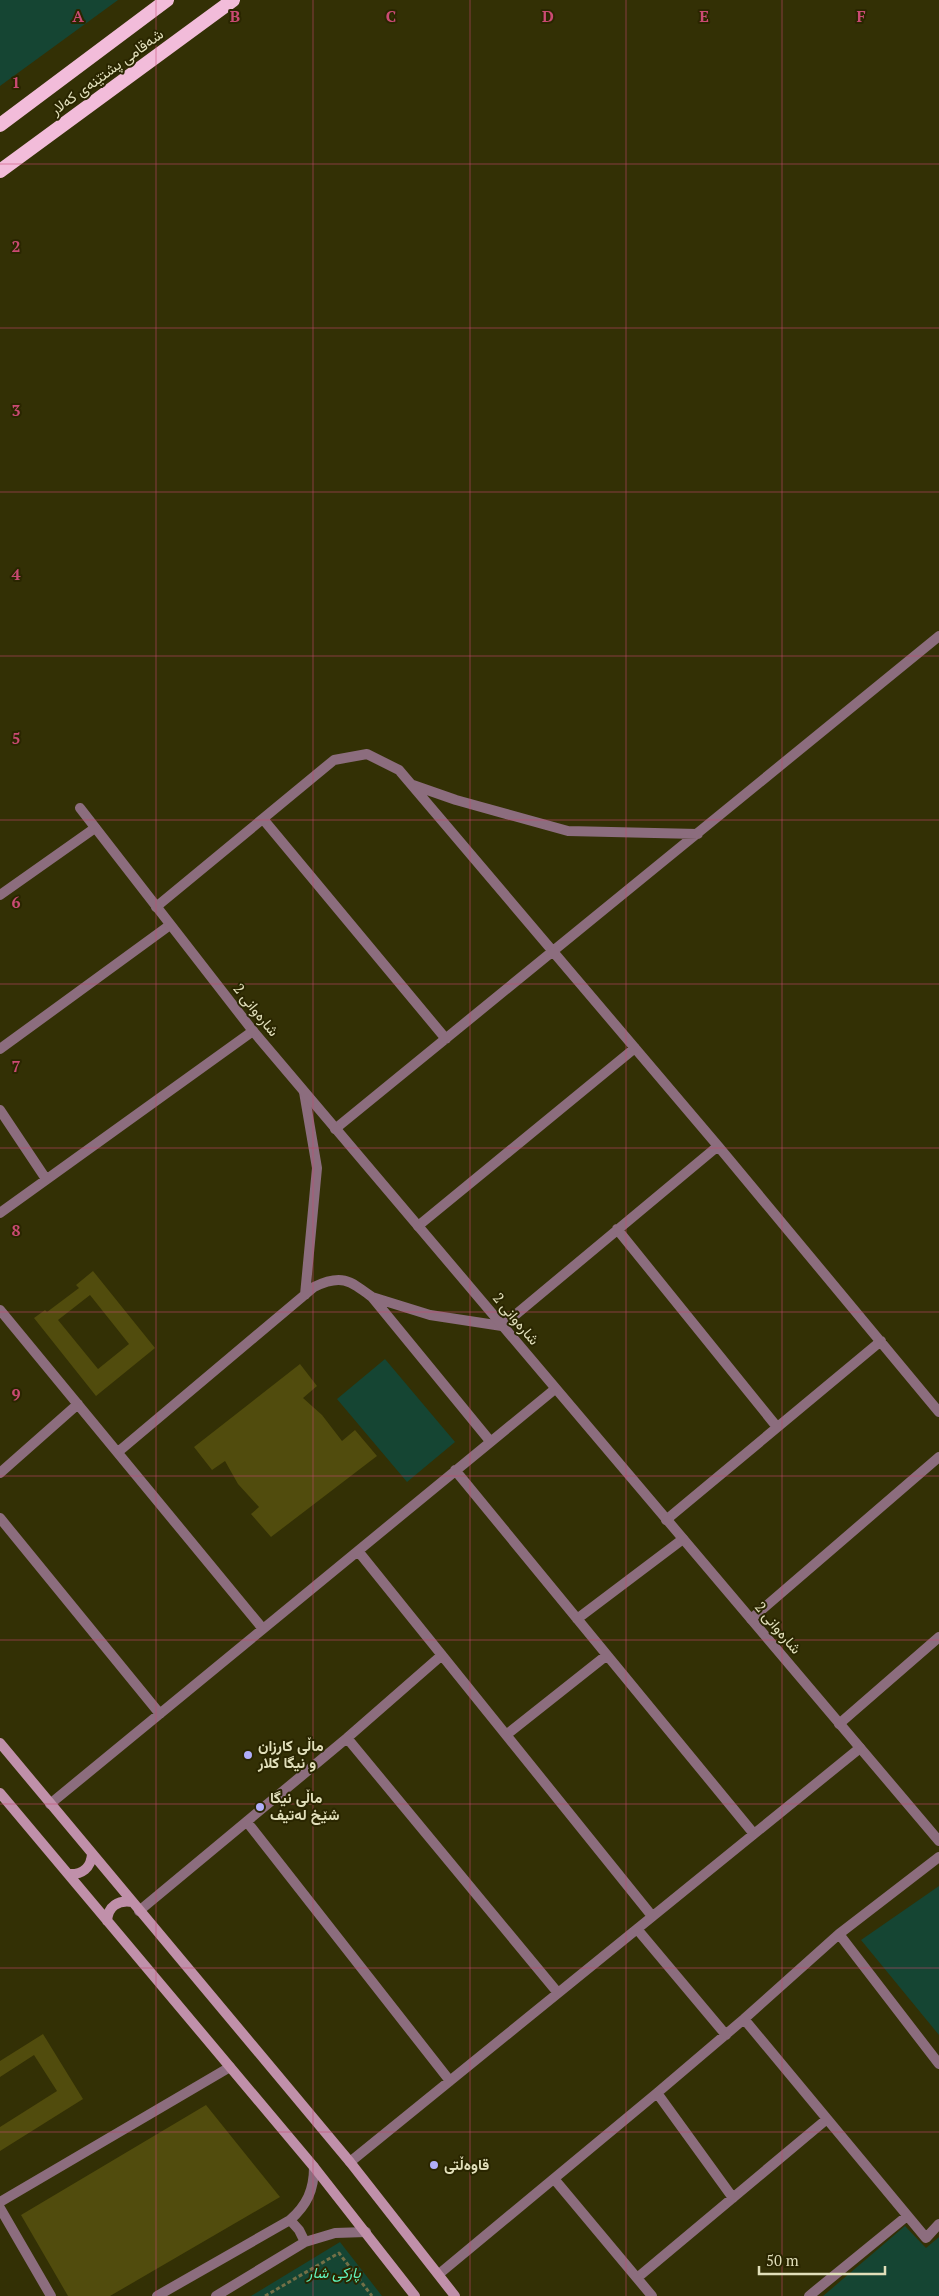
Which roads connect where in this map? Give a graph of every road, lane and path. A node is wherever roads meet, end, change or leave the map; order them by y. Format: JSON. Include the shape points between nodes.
{"nodes":[{"id":1,"x":167,"y":0,"type":"edge"},
{"id":2,"x":233,"y":0,"type":"edge"},
{"id":3,"x":0,"y":125,"type":"edge"},
{"id":4,"x":0,"y":170,"type":"edge"},
{"id":5,"x":939,"y":636,"type":"edge"},
{"id":6,"x":412,"y":784,"type":"junction"},
{"id":7,"x":80,"y":808,"type":"dead end"},
{"id":8,"x":262,"y":819,"type":"junction"},
{"id":9,"x":95,"y":828,"type":"junction"},
{"id":10,"x":698,"y":834,"type":"junction"},
{"id":11,"x":0,"y":895,"type":"edge"},
{"id":12,"x":156,"y":907,"type":"junction"},
{"id":13,"x":170,"y":925,"type":"junction"},
{"id":14,"x":554,"y":951,"type":"junction"},
{"id":15,"x":253,"y":1031,"type":"junction"},
{"id":16,"x":446,"y":1039,"type":"junction"},
{"id":17,"x":635,"y":1048,"type":"junction"},
{"id":18,"x":0,"y":1049,"type":"edge"},
{"id":19,"x":304,"y":1092,"type":"junction"},
{"id":20,"x":0,"y":1110,"type":"edge"},
{"id":21,"x":335,"y":1129,"type":"junction"},
{"id":22,"x":718,"y":1146,"type":"junction"},
{"id":23,"x":46,"y":1179,"type":"junction"},
{"id":24,"x":0,"y":1213,"type":"edge"},
{"id":25,"x":418,"y":1226,"type":"junction"},
{"id":26,"x":617,"y":1229,"type":"junction"},
{"id":27,"x":305,"y":1295,"type":"junction"},
{"id":28,"x":372,"y":1297,"type":"junction"},
{"id":29,"x":0,"y":1310,"type":"edge"},
{"id":30,"x":502,"y":1326,"type":"junction"},
{"id":31,"x":880,"y":1340,"type":"junction"},
{"id":32,"x":556,"y":1389,"type":"junction"},
{"id":33,"x":78,"y":1404,"type":"junction"},
{"id":34,"x":939,"y":1412,"type":"edge"},
{"id":35,"x":777,"y":1427,"type":"junction"},
{"id":36,"x":490,"y":1441,"type":"junction"},
{"id":37,"x":118,"y":1452,"type":"junction"},
{"id":38,"x":939,"y":1457,"type":"edge"},
{"id":39,"x":455,"y":1470,"type":"junction"},
{"id":40,"x":0,"y":1473,"type":"edge"},
{"id":41,"x":0,"y":1518,"type":"edge"},
{"id":42,"x":666,"y":1520,"type":"junction"},
{"id":43,"x":683,"y":1540,"type":"junction"},
{"id":44,"x":358,"y":1551,"type":"junction"},
{"id":45,"x":577,"y":1619,"type":"junction"},
{"id":46,"x":751,"y":1619,"type":"junction"},
{"id":47,"x":263,"y":1629,"type":"junction"},
{"id":48,"x":939,"y":1637,"type":"edge"},
{"id":49,"x":442,"y":1655,"type":"junction"},
{"id":50,"x":607,"y":1655,"type":"junction"},
{"id":51,"x":160,"y":1714,"type":"junction"},
{"id":52,"x":839,"y":1724,"type":"junction"},
{"id":53,"x":506,"y":1734,"type":"junction"},
{"id":54,"x":347,"y":1738,"type":"junction"},
{"id":55,"x":0,"y":1743,"type":"edge"},
{"id":56,"x":860,"y":1748,"type":"junction"},
{"id":57,"x":0,"y":1793,"type":"edge"},
{"id":58,"x":50,"y":1804,"type":"junction"},
{"id":59,"x":247,"y":1822,"type":"junction"},
{"id":60,"x":754,"y":1834,"type":"junction"},
{"id":61,"x":939,"y":1842,"type":"edge"},
{"id":62,"x":92,"y":1854,"type":"junction"},
{"id":63,"x":939,"y":1857,"type":"edge"},
{"id":64,"x":68,"y":1874,"type":"junction"},
{"id":65,"x":132,"y":1902,"type":"junction"},
{"id":66,"x":139,"y":1911,"type":"junction"},
{"id":67,"x":652,"y":1916,"type":"junction"},
{"id":68,"x":107,"y":1921,"type":"junction"},
{"id":69,"x":637,"y":1929,"type":"junction"},
{"id":70,"x":839,"y":1934,"type":"junction"},
{"id":71,"x":558,"y":1993,"type":"junction"},
{"id":72,"x":744,"y":2019,"type":"junction"},
{"id":73,"x":726,"y":2035,"type":"junction"},
{"id":74,"x":939,"y":2064,"type":"edge"},
{"id":75,"x":230,"y":2067,"type":"junction"},
{"id":76,"x":450,"y":2081,"type":"junction"},
{"id":77,"x":657,"y":2093,"type":"junction"},
{"id":78,"x":827,"y":2119,"type":"junction"},
{"id":79,"x":350,"y":2162,"type":"junction"},
{"id":80,"x":314,"y":2167,"type":"junction"},
{"id":81,"x":555,"y":2180,"type":"junction"},
{"id":82,"x":733,"y":2198,"type":"junction"},
{"id":83,"x":0,"y":2202,"type":"edge"},
{"id":84,"x":0,"y":2208,"type":"edge"},
{"id":85,"x":907,"y":2216,"type":"junction"},
{"id":86,"x":290,"y":2220,"type":"junction"},
{"id":87,"x":939,"y":2224,"type":"edge"},
{"id":88,"x":366,"y":2232,"type":"junction"},
{"id":89,"x":305,"y":2242,"type":"junction"},
{"id":90,"x":438,"y":2274,"type":"junction"},
{"id":91,"x":637,"y":2278,"type":"junction"},
{"id":92,"x":51,"y":2296,"type":"edge"},
{"id":93,"x":157,"y":2296,"type":"edge"},
{"id":94,"x":216,"y":2296,"type":"edge"},
{"id":95,"x":265,"y":2296,"type":"edge"},
{"id":96,"x":372,"y":2296,"type":"edge"},
{"id":97,"x":415,"y":2296,"type":"edge"},
{"id":98,"x":455,"y":2296,"type":"edge"},
{"id":99,"x":652,"y":2296,"type":"edge"},
{"id":100,"x":809,"y":2296,"type":"edge"}],
"edges":[{"from":1,"to":3,"type":"highway","name":"شەقامی پشتێنەی کەلار"},
{"from":2,"to":4,"type":"highway","name":"شەقامی پشتێنەی کەلار"},
{"from":5,"to":10,"type":"street"},
{"from":6,"to":8,"type":"street","via":[[399,770],[367,754],[334,760]]},
{"from":6,"to":10,"type":"street","via":[[456,800],[568,831]]},
{"from":6,"to":14,"type":"street"},
{"from":7,"to":9,"type":"street","name":"شارەوانی 2"},
{"from":8,"to":12,"type":"street"},
{"from":8,"to":16,"type":"street"},
{"from":9,"to":11,"type":"street"},
{"from":9,"to":12,"type":"street","name":"شارەوانی 2"},
{"from":10,"to":14,"type":"street"},
{"from":12,"to":13,"type":"street","name":"شارەوانی 2"},
{"from":13,"to":15,"type":"street","name":"شارەوانی 2"},
{"from":13,"to":18,"type":"street"},
{"from":14,"to":16,"type":"street"},
{"from":14,"to":17,"type":"street"},
{"from":15,"to":19,"type":"street","name":"شارەوانی 2"},
{"from":15,"to":23,"type":"street"},
{"from":16,"to":21,"type":"street"},
{"from":17,"to":22,"type":"street"},
{"from":17,"to":25,"type":"street"},
{"from":19,"to":21,"type":"street","name":"شارەوانی 2"},
{"from":19,"to":27,"type":"street","via":[[317,1168]]},
{"from":20,"to":23,"type":"street"},
{"from":21,"to":25,"type":"street","name":"شارەوانی 2"},
{"from":22,"to":26,"type":"street"},
{"from":22,"to":31,"type":"street"},
{"from":23,"to":24,"type":"street"},
{"from":25,"to":30,"type":"street","name":"شارەوانی 2"},
{"from":26,"to":30,"type":"street"},
{"from":26,"to":35,"type":"street"},
{"from":27,"to":28,"type":"street","via":[[331,1279],[352,1282]]},
{"from":27,"to":37,"type":"street"},
{"from":28,"to":30,"type":"street","via":[[430,1315]]},
{"from":28,"to":36,"type":"street"},
{"from":29,"to":33,"type":"street"},
{"from":30,"to":32,"type":"street","name":"شارەوانی 2"},
{"from":31,"to":34,"type":"street"},
{"from":31,"to":35,"type":"street"},
{"from":32,"to":36,"type":"street"},
{"from":32,"to":42,"type":"street","name":"شارەوانی 2"},
{"from":33,"to":37,"type":"street"},
{"from":33,"to":40,"type":"street"},
{"from":35,"to":42,"type":"street"},
{"from":36,"to":39,"type":"street"},
{"from":37,"to":47,"type":"street"},
{"from":38,"to":46,"type":"street"},
{"from":39,"to":44,"type":"street"},
{"from":39,"to":45,"type":"street"},
{"from":41,"to":51,"type":"street"},
{"from":42,"to":43,"type":"street","name":"شارەوانی 2"},
{"from":43,"to":45,"type":"street"},
{"from":43,"to":46,"type":"street","name":"شارەوانی 2"},
{"from":44,"to":47,"type":"street"},
{"from":44,"to":49,"type":"street"},
{"from":45,"to":50,"type":"street"},
{"from":46,"to":52,"type":"street","name":"شارەوانی 2"},
{"from":47,"to":51,"type":"street"},
{"from":48,"to":52,"type":"street"},
{"from":49,"to":53,"type":"street"},
{"from":49,"to":54,"type":"street"},
{"from":50,"to":53,"type":"street"},
{"from":50,"to":60,"type":"street"},
{"from":51,"to":58,"type":"street"},
{"from":52,"to":56,"type":"street","name":"شارەوانی 2"},
{"from":53,"to":67,"type":"street"},
{"from":54,"to":59,"type":"street"},
{"from":54,"to":71,"type":"street"},
{"from":55,"to":58,"type":"main road"},
{"from":56,"to":60,"type":"street"},
{"from":56,"to":61,"type":"street","name":"شارەوانی 2"},
{"from":57,"to":64,"type":"main road"},
{"from":58,"to":62,"type":"main road"},
{"from":59,"to":66,"type":"street"},
{"from":59,"to":76,"type":"street"},
{"from":60,"to":67,"type":"street"},
{"from":62,"to":64,"type":"main road","via":[[92,1861],[83,1872]]},
{"from":62,"to":65,"type":"main road"},
{"from":63,"to":70,"type":"street"},
{"from":64,"to":68,"type":"main road"},
{"from":65,"to":66,"type":"main road"},
{"from":65,"to":68,"type":"main road","via":[[114,1905]]},
{"from":66,"to":79,"type":"main road"},
{"from":67,"to":69,"type":"street"},
{"from":68,"to":75,"type":"main road"},
{"from":69,"to":71,"type":"street"},
{"from":69,"to":73,"type":"street"},
{"from":70,"to":72,"type":"street"},
{"from":70,"to":74,"type":"street"},
{"from":71,"to":76,"type":"street"},
{"from":72,"to":73,"type":"street"},
{"from":72,"to":78,"type":"street"},
{"from":73,"to":77,"type":"street"},
{"from":75,"to":80,"type":"main road"},
{"from":75,"to":83,"type":"street"},
{"from":76,"to":79,"type":"street"},
{"from":77,"to":81,"type":"street"},
{"from":77,"to":82,"type":"street"},
{"from":78,"to":82,"type":"street"},
{"from":78,"to":85,"type":"street"},
{"from":79,"to":90,"type":"main road"},
{"from":80,"to":86,"type":"street","via":[[312,2191]]},
{"from":80,"to":88,"type":"main road"},
{"from":81,"to":90,"type":"street"},
{"from":81,"to":91,"type":"street"},
{"from":82,"to":91,"type":"street"},
{"from":84,"to":92,"type":"street"},
{"from":85,"to":87,"type":"street","via":[[926,2238]]},
{"from":85,"to":100,"type":"street"},
{"from":86,"to":89,"type":"street"},
{"from":86,"to":93,"type":"street"},
{"from":88,"to":89,"type":"street","via":[[335,2233]]},
{"from":88,"to":97,"type":"main road"},
{"from":89,"to":94,"type":"street"},
{"from":90,"to":98,"type":"main road"},
{"from":91,"to":99,"type":"street"},
{"from":95,"to":96,"type":"path","via":[[339,2253]]}]}
